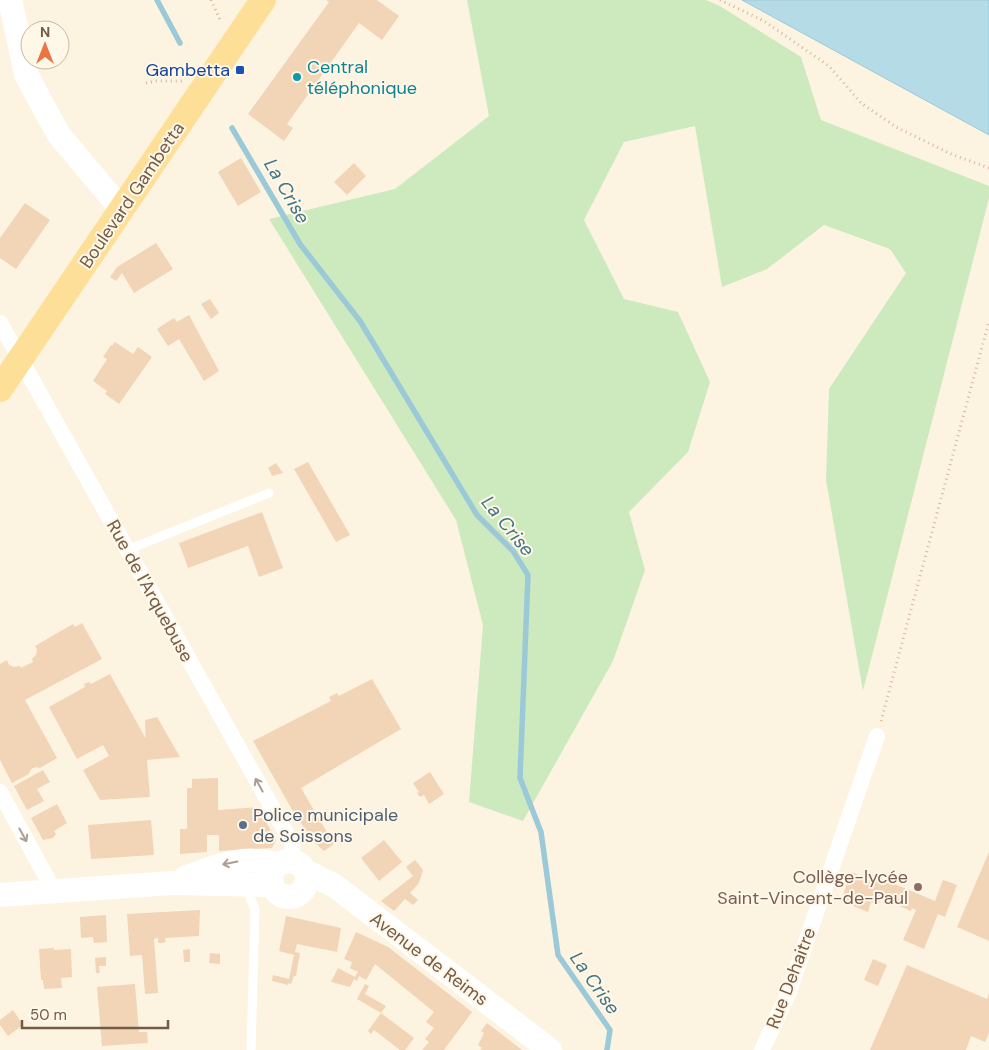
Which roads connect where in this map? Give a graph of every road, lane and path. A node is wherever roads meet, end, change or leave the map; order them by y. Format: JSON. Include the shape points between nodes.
{"nodes":[{"id":1,"x":10,"y":0,"type":"edge"},
{"id":2,"x":262,"y":0,"type":"edge"},
{"id":3,"x":720,"y":0,"type":"edge"},
{"id":4,"x":208,"y":80,"type":"junction"},
{"id":5,"x":146,"y":83,"type":"dead end"},
{"id":6,"x":989,"y":168,"type":"edge"},
{"id":7,"x":122,"y":210,"type":"junction"},
{"id":8,"x":989,"y":321,"type":"edge"},
{"id":9,"x":0,"y":323,"type":"edge"},
{"id":10,"x":20,"y":359,"type":"junction"},
{"id":11,"x":0,"y":389,"type":"edge"},
{"id":12,"x":269,"y":493,"type":"dead end"},
{"id":13,"x":127,"y":550,"type":"junction"},
{"id":14,"x":877,"y":736,"type":"joint"},
{"id":15,"x":0,"y":792,"type":"edge"},
{"id":16,"x":290,"y":874,"type":"junction"},
{"id":17,"x":172,"y":883,"type":"junction"},
{"id":18,"x":246,"y":884,"type":"junction"},
{"id":19,"x":54,"y":891,"type":"junction"},
{"id":20,"x":0,"y":895,"type":"edge"},
{"id":21,"x":251,"y":1050,"type":"edge"},
{"id":22,"x":550,"y":1050,"type":"edge"},
{"id":23,"x":762,"y":1050,"type":"edge"}],
"edges":[{"from":1,"to":7,"type":"main road","via":[[26,74],[43,106],[59,135]]},
{"from":2,"to":4,"type":"main road","name":"Boulevard Gambetta"},
{"from":3,"to":6,"type":"path","via":[[764,21],[829,66],[861,104],[896,127],[951,154]]},
{"from":4,"to":5,"type":"path"},
{"from":4,"to":7,"type":"main road","name":"Boulevard Gambetta"},
{"from":7,"to":10,"type":"main road","name":"Boulevard Gambetta"},
{"from":8,"to":14,"type":"path"},
{"from":9,"to":10,"type":"street","name":"Rue de l'Arquebuse"},
{"from":10,"to":11,"type":"main road","name":"Boulevard Gambetta"},
{"from":10,"to":13,"type":"street","name":"Rue de l'Arquebuse"},
{"from":12,"to":13,"type":"lane"},
{"from":16,"to":13,"type":"street","name":"Rue de l'Arquebuse","one_way":true,"via":[[292,843]]},
{"from":14,"to":23,"type":"street","name":"Rue Dehaitre","via":[[788,994]]},
{"from":15,"to":19,"type":"street","one_way":true},
{"from":16,"to":17,"type":"main road","one_way":true,"via":[[260,860],[226,864]]},
{"from":16,"to":18,"type":"main road","name":"Avenue de Reims"},
{"from":16,"to":22,"type":"main road","name":"Avenue de Reims","via":[[335,886]]},
{"from":17,"to":18,"type":"main road","name":"Avenue de Reims"},
{"from":17,"to":19,"type":"main road","name":"Avenue de Reims"},
{"from":18,"to":21,"type":"lane","via":[[255,909]]},
{"from":19,"to":20,"type":"main road","name":"Avenue de Reims"}]}
